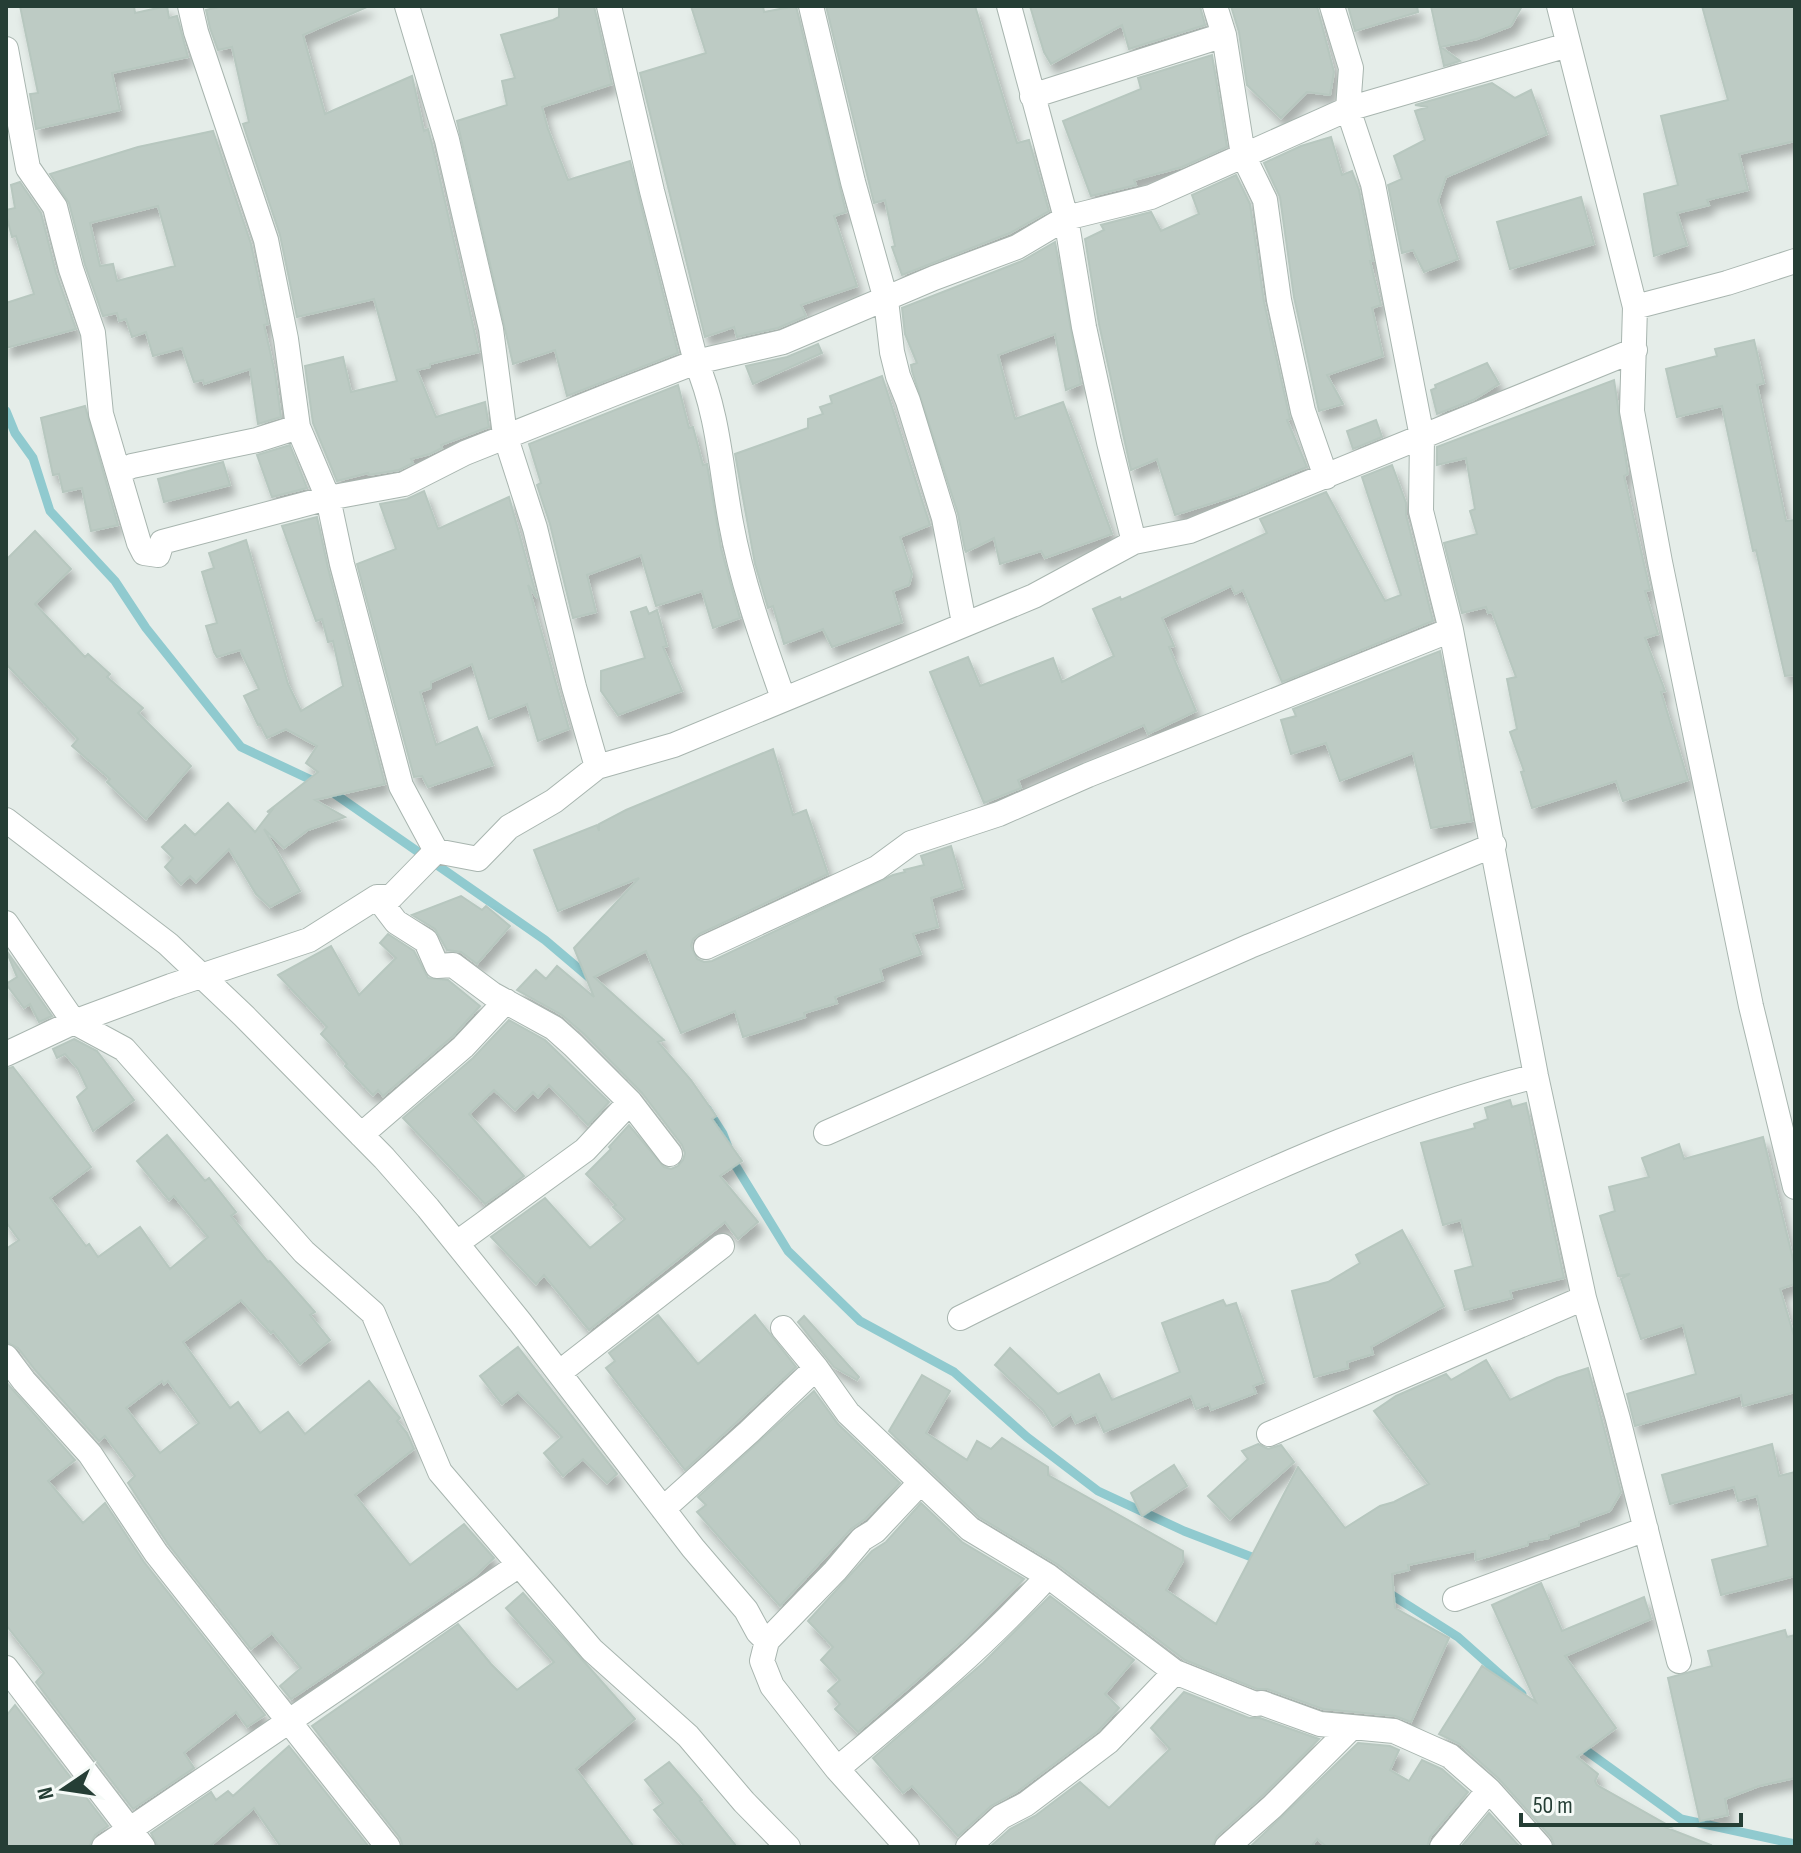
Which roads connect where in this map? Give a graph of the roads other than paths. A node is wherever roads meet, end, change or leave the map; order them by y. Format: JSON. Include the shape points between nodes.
{"nodes":[{"id":1,"x":190,"y":6,"type":"edge"},
{"id":2,"x":407,"y":6,"type":"edge"},
{"id":3,"x":609,"y":6,"type":"edge"},
{"id":4,"x":811,"y":6,"type":"edge"},
{"id":5,"x":1009,"y":6,"type":"edge"},
{"id":6,"x":1215,"y":6,"type":"edge"},
{"id":7,"x":1332,"y":6,"type":"edge"},
{"id":8,"x":1559,"y":6,"type":"edge"},
{"id":9,"x":1224,"y":35,"type":"junction"},
{"id":10,"x":1568,"y":45,"type":"junction"},
{"id":11,"x":6,"y":49,"type":"edge"},
{"id":12,"x":1032,"y":96,"type":"junction"},
{"id":13,"x":1348,"y":109,"type":"junction"},
{"id":14,"x":1243,"y":155,"type":"junction"},
{"id":15,"x":1066,"y":218,"type":"junction"},
{"id":16,"x":1795,"y":261,"type":"edge"},
{"id":17,"x":886,"y":300,"type":"junction"},
{"id":18,"x":1635,"y":307,"type":"junction"},
{"id":19,"x":1635,"y":350,"type":"junction"},
{"id":20,"x":696,"y":362,"type":"junction"},
{"id":21,"x":298,"y":427,"type":"junction"},
{"id":22,"x":505,"y":435,"type":"junction"},
{"id":23,"x":1422,"y":437,"type":"junction"},
{"id":24,"x":118,"y":472,"type":"junction"},
{"id":25,"x":1326,"y":477,"type":"junction"},
{"id":26,"x":328,"y":498,"type":"junction"},
{"id":27,"x":1134,"y":542,"type":"junction"},
{"id":28,"x":964,"y":623,"type":"junction"},
{"id":29,"x":1451,"y":630,"type":"junction"},
{"id":30,"x":783,"y":698,"type":"junction"},
{"id":31,"x":597,"y":767,"type":"junction"},
{"id":32,"x":6,"y":820,"type":"edge"},
{"id":33,"x":1494,"y":845,"type":"junction"},
{"id":34,"x":436,"y":851,"type":"junction"},
{"id":35,"x":377,"y":897,"type":"junction"},
{"id":36,"x":6,"y":923,"type":"edge"},
{"id":37,"x":706,"y":947,"type":"dead end"},
{"id":38,"x":202,"y":974,"type":"junction"},
{"id":39,"x":506,"y":1001,"type":"junction"},
{"id":40,"x":74,"y":1022,"type":"junction"},
{"id":41,"x":6,"y":1054,"type":"edge"},
{"id":42,"x":1536,"y":1076,"type":"junction"},
{"id":43,"x":630,"y":1102,"type":"junction"},
{"id":44,"x":826,"y":1133,"type":"dead end"},
{"id":45,"x":361,"y":1135,"type":"junction"},
{"id":46,"x":670,"y":1154,"type":"dead end"},
{"id":47,"x":1795,"y":1187,"type":"edge"},
{"id":48,"x":457,"y":1243,"type":"junction"},
{"id":49,"x":722,"y":1246,"type":"dead end"},
{"id":50,"x":1584,"y":1298,"type":"junction"},
{"id":51,"x":960,"y":1318,"type":"dead end"},
{"id":52,"x":783,"y":1328,"type":"dead end"},
{"id":53,"x":6,"y":1357,"type":"edge"},
{"id":54,"x":816,"y":1368,"type":"junction"},
{"id":55,"x":560,"y":1372,"type":"junction"},
{"id":56,"x":1269,"y":1434,"type":"dead end"},
{"id":57,"x":920,"y":1483,"type":"junction"},
{"id":58,"x":663,"y":1509,"type":"junction"},
{"id":59,"x":1646,"y":1529,"type":"junction"},
{"id":60,"x":519,"y":1565,"type":"junction"},
{"id":61,"x":1048,"y":1576,"type":"junction"},
{"id":62,"x":1455,"y":1599,"type":"dead end"},
{"id":63,"x":767,"y":1641,"type":"junction"},
{"id":64,"x":1679,"y":1661,"type":"dead end"},
{"id":65,"x":6,"y":1668,"type":"edge"},
{"id":66,"x":1175,"y":1672,"type":"junction"},
{"id":67,"x":288,"y":1720,"type":"junction"},
{"id":68,"x":1352,"y":1727,"type":"junction"},
{"id":69,"x":837,"y":1769,"type":"junction"},
{"id":70,"x":1489,"y":1790,"type":"junction"},
{"id":71,"x":136,"y":1838,"type":"edge"},
{"id":72,"x":104,"y":1847,"type":"edge"},
{"id":73,"x":388,"y":1847,"type":"edge"},
{"id":74,"x":788,"y":1847,"type":"edge"},
{"id":75,"x":907,"y":1847,"type":"edge"},
{"id":76,"x":968,"y":1847,"type":"edge"},
{"id":77,"x":1227,"y":1847,"type":"edge"},
{"id":78,"x":1442,"y":1847,"type":"edge"},
{"id":79,"x":1540,"y":1847,"type":"edge"}],
"edges":[{"from":1,"to":21,"type":"street","via":[[266,240]]},
{"from":2,"to":22,"type":"street","via":[[447,140],[491,329]]},
{"from":3,"to":20,"type":"street"},
{"from":4,"to":17,"type":"street"},
{"from":5,"to":12,"type":"street"},
{"from":6,"to":9,"type":"street"},
{"from":7,"to":13,"type":"street","via":[[1351,68]]},
{"from":8,"to":10,"type":"street"},
{"from":9,"to":12,"type":"street"},
{"from":9,"to":14,"type":"street"},
{"from":10,"to":13,"type":"street"},
{"from":10,"to":18,"type":"street"},
{"from":11,"to":24,"type":"street","via":[[28,168],[55,207],[93,333],[101,414]]},
{"from":12,"to":15,"type":"street"},
{"from":13,"to":14,"type":"street"},
{"from":13,"to":23,"type":"street","via":[[1373,184]]},
{"from":14,"to":15,"type":"street","via":[[1151,197]]},
{"from":14,"to":25,"type":"street","via":[[1265,200],[1303,411]]},
{"from":15,"to":17,"type":"street","via":[[1017,247]]},
{"from":15,"to":27,"type":"street","via":[[1087,341]]},
{"from":16,"to":18,"type":"street"},
{"from":17,"to":20,"type":"street","via":[[783,342]]},
{"from":17,"to":28,"type":"street","via":[[892,352],[944,518]]},
{"from":18,"to":19,"type":"street"},
{"from":19,"to":23,"type":"street"},
{"from":19,"to":47,"type":"street","via":[[1632,411],[1660,562],[1751,1006]]},
{"from":20,"to":22,"type":"street"},
{"from":20,"to":30,"type":"street","via":[[708,388],[747,592]]},
{"from":21,"to":24,"type":"street"},
{"from":21,"to":26,"type":"street"},
{"from":22,"to":26,"type":"street","via":[[404,484]]},
{"from":22,"to":31,"type":"street","via":[[535,528]]},
{"from":23,"to":25,"type":"street"},
{"from":23,"to":29,"type":"street","via":[[1421,511]]},
{"from":24,"to":26,"type":"street","via":[[142,549],[153,556],[162,542]]},
{"from":25,"to":27,"type":"street","via":[[1190,531]]},
{"from":26,"to":34,"type":"street","via":[[401,786]]},
{"from":27,"to":28,"type":"street","via":[[1034,596]]},
{"from":28,"to":30,"type":"street"},
{"from":29,"to":33,"type":"street"},
{"from":29,"to":37,"type":"street","via":[[999,814],[911,843],[877,868]]},
{"from":30,"to":31,"type":"street","via":[[674,745]]},
{"from":31,"to":34,"type":"street","via":[[509,827],[478,859]]},
{"from":32,"to":38,"type":"street"},
{"from":33,"to":42,"type":"street"},
{"from":33,"to":44,"type":"street"},
{"from":34,"to":35,"type":"street","via":[[391,897]]},
{"from":35,"to":38,"type":"street","via":[[309,940]]},
{"from":35,"to":39,"type":"street","via":[[396,922],[426,941],[437,966],[453,965]]},
{"from":36,"to":40,"type":"street"},
{"from":38,"to":40,"type":"street"},
{"from":38,"to":45,"type":"street"},
{"from":39,"to":43,"type":"street","via":[[554,1028]]},
{"from":39,"to":45,"type":"street","via":[[463,1047]]},
{"from":40,"to":41,"type":"street"},
{"from":40,"to":60,"type":"street","via":[[124,1049],[304,1252],[373,1313],[440,1472]]},
{"from":42,"to":50,"type":"street"},
{"from":42,"to":51,"type":"street","via":[[1409,1115],[1259,1174]]},
{"from":43,"to":46,"type":"street"},
{"from":43,"to":48,"type":"street","via":[[585,1150]]},
{"from":45,"to":48,"type":"street"},
{"from":48,"to":55,"type":"street"},
{"from":49,"to":55,"type":"street"},
{"from":50,"to":56,"type":"street"},
{"from":50,"to":59,"type":"street"},
{"from":52,"to":54,"type":"street"},
{"from":53,"to":67,"type":"street","via":[[90,1454],[156,1553]]},
{"from":54,"to":57,"type":"street","via":[[848,1413]]},
{"from":54,"to":58,"type":"street"},
{"from":55,"to":58,"type":"street"},
{"from":57,"to":61,"type":"street","via":[[970,1529]]},
{"from":57,"to":63,"type":"street"},
{"from":58,"to":63,"type":"street"},
{"from":59,"to":62,"type":"street"},
{"from":59,"to":64,"type":"street"},
{"from":60,"to":67,"type":"street"},
{"from":60,"to":74,"type":"street","via":[[592,1650],[688,1736]]},
{"from":61,"to":66,"type":"street"},
{"from":61,"to":69,"type":"street","via":[[927,1695]]},
{"from":63,"to":69,"type":"street","via":[[762,1661],[768,1679]]},
{"from":65,"to":71,"type":"street"},
{"from":66,"to":68,"type":"street","via":[[1255,1704],[1320,1724]]},
{"from":66,"to":76,"type":"street","via":[[1108,1742],[1001,1817]]},
{"from":67,"to":71,"type":"street"},
{"from":67,"to":73,"type":"street"},
{"from":68,"to":70,"type":"street","via":[[1394,1731],[1450,1756]]},
{"from":68,"to":77,"type":"street"},
{"from":69,"to":75,"type":"street"},
{"from":70,"to":78,"type":"street"},
{"from":70,"to":79,"type":"street"},
{"from":71,"to":72,"type":"street"}]}
